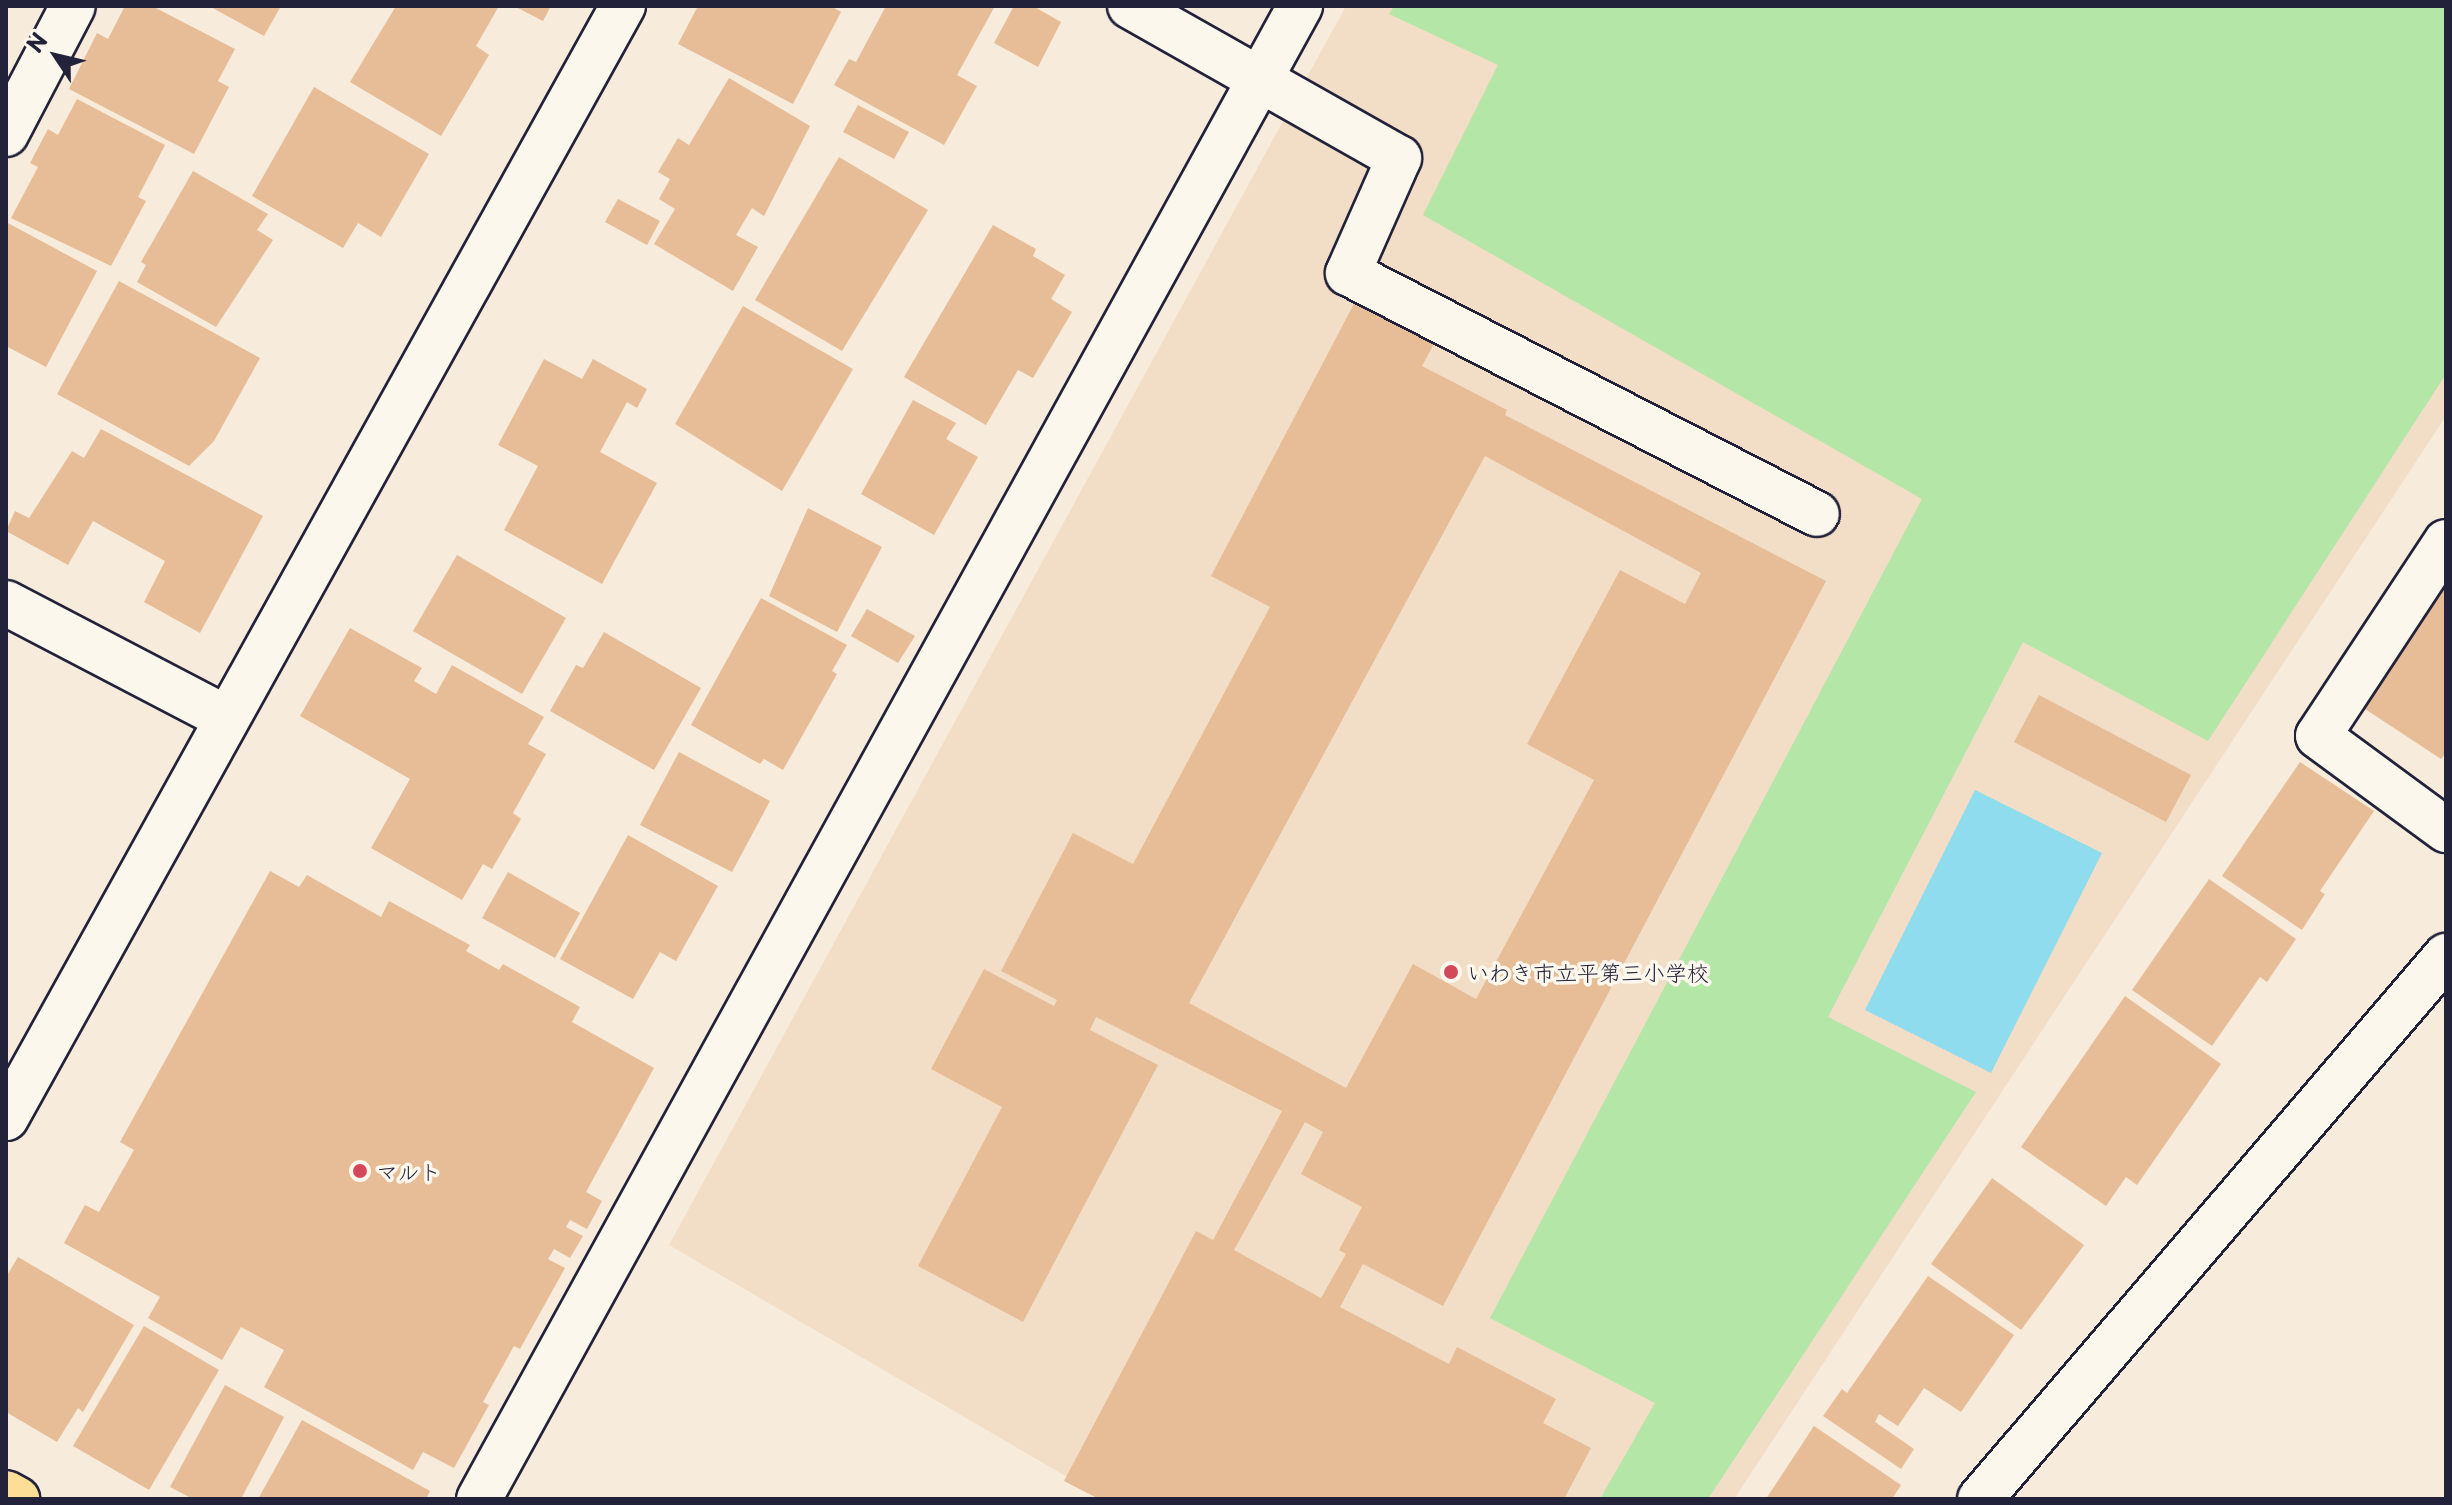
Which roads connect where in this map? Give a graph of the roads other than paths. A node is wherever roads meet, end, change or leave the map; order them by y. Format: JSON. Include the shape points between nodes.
{"nodes":[{"id":1,"x":73,"y":6,"type":"edge"},
{"id":2,"x":623,"y":6,"type":"edge"},
{"id":3,"x":1130,"y":6,"type":"edge"},
{"id":4,"x":1300,"y":6,"type":"edge"},
{"id":5,"x":20,"y":72,"type":"edge"},
{"id":6,"x":1257,"y":82,"type":"junction"},
{"id":7,"x":6,"y":134,"type":"edge"},
{"id":8,"x":1817,"y":514,"type":"dead end"},
{"id":9,"x":2446,"y":542,"type":"edge"},
{"id":10,"x":6,"y":603,"type":"edge"},
{"id":11,"x":226,"y":718,"type":"junction"},
{"id":12,"x":2446,"y":830,"type":"edge"},
{"id":13,"x":2446,"y":956,"type":"edge"},
{"id":14,"x":6,"y":1118,"type":"edge"},
{"id":15,"x":6,"y":1493,"type":"edge"},
{"id":16,"x":17,"y":1499,"type":"edge"},
{"id":17,"x":479,"y":1499,"type":"edge"},
{"id":18,"x":1980,"y":1499,"type":"edge"}],
"edges":[{"from":1,"to":5,"type":"street"},
{"from":2,"to":11,"type":"street"},
{"from":3,"to":6,"type":"street"},
{"from":4,"to":6,"type":"street"},
{"from":5,"to":7,"type":"street"},
{"from":6,"to":8,"type":"street","via":[[1399,158],[1348,273]]},
{"from":6,"to":17,"type":"street"},
{"from":9,"to":12,"type":"street","via":[[2318,736]]},
{"from":10,"to":11,"type":"street"},
{"from":11,"to":14,"type":"street"},
{"from":13,"to":18,"type":"street"},
{"from":15,"to":16,"type":"main road"}]}
